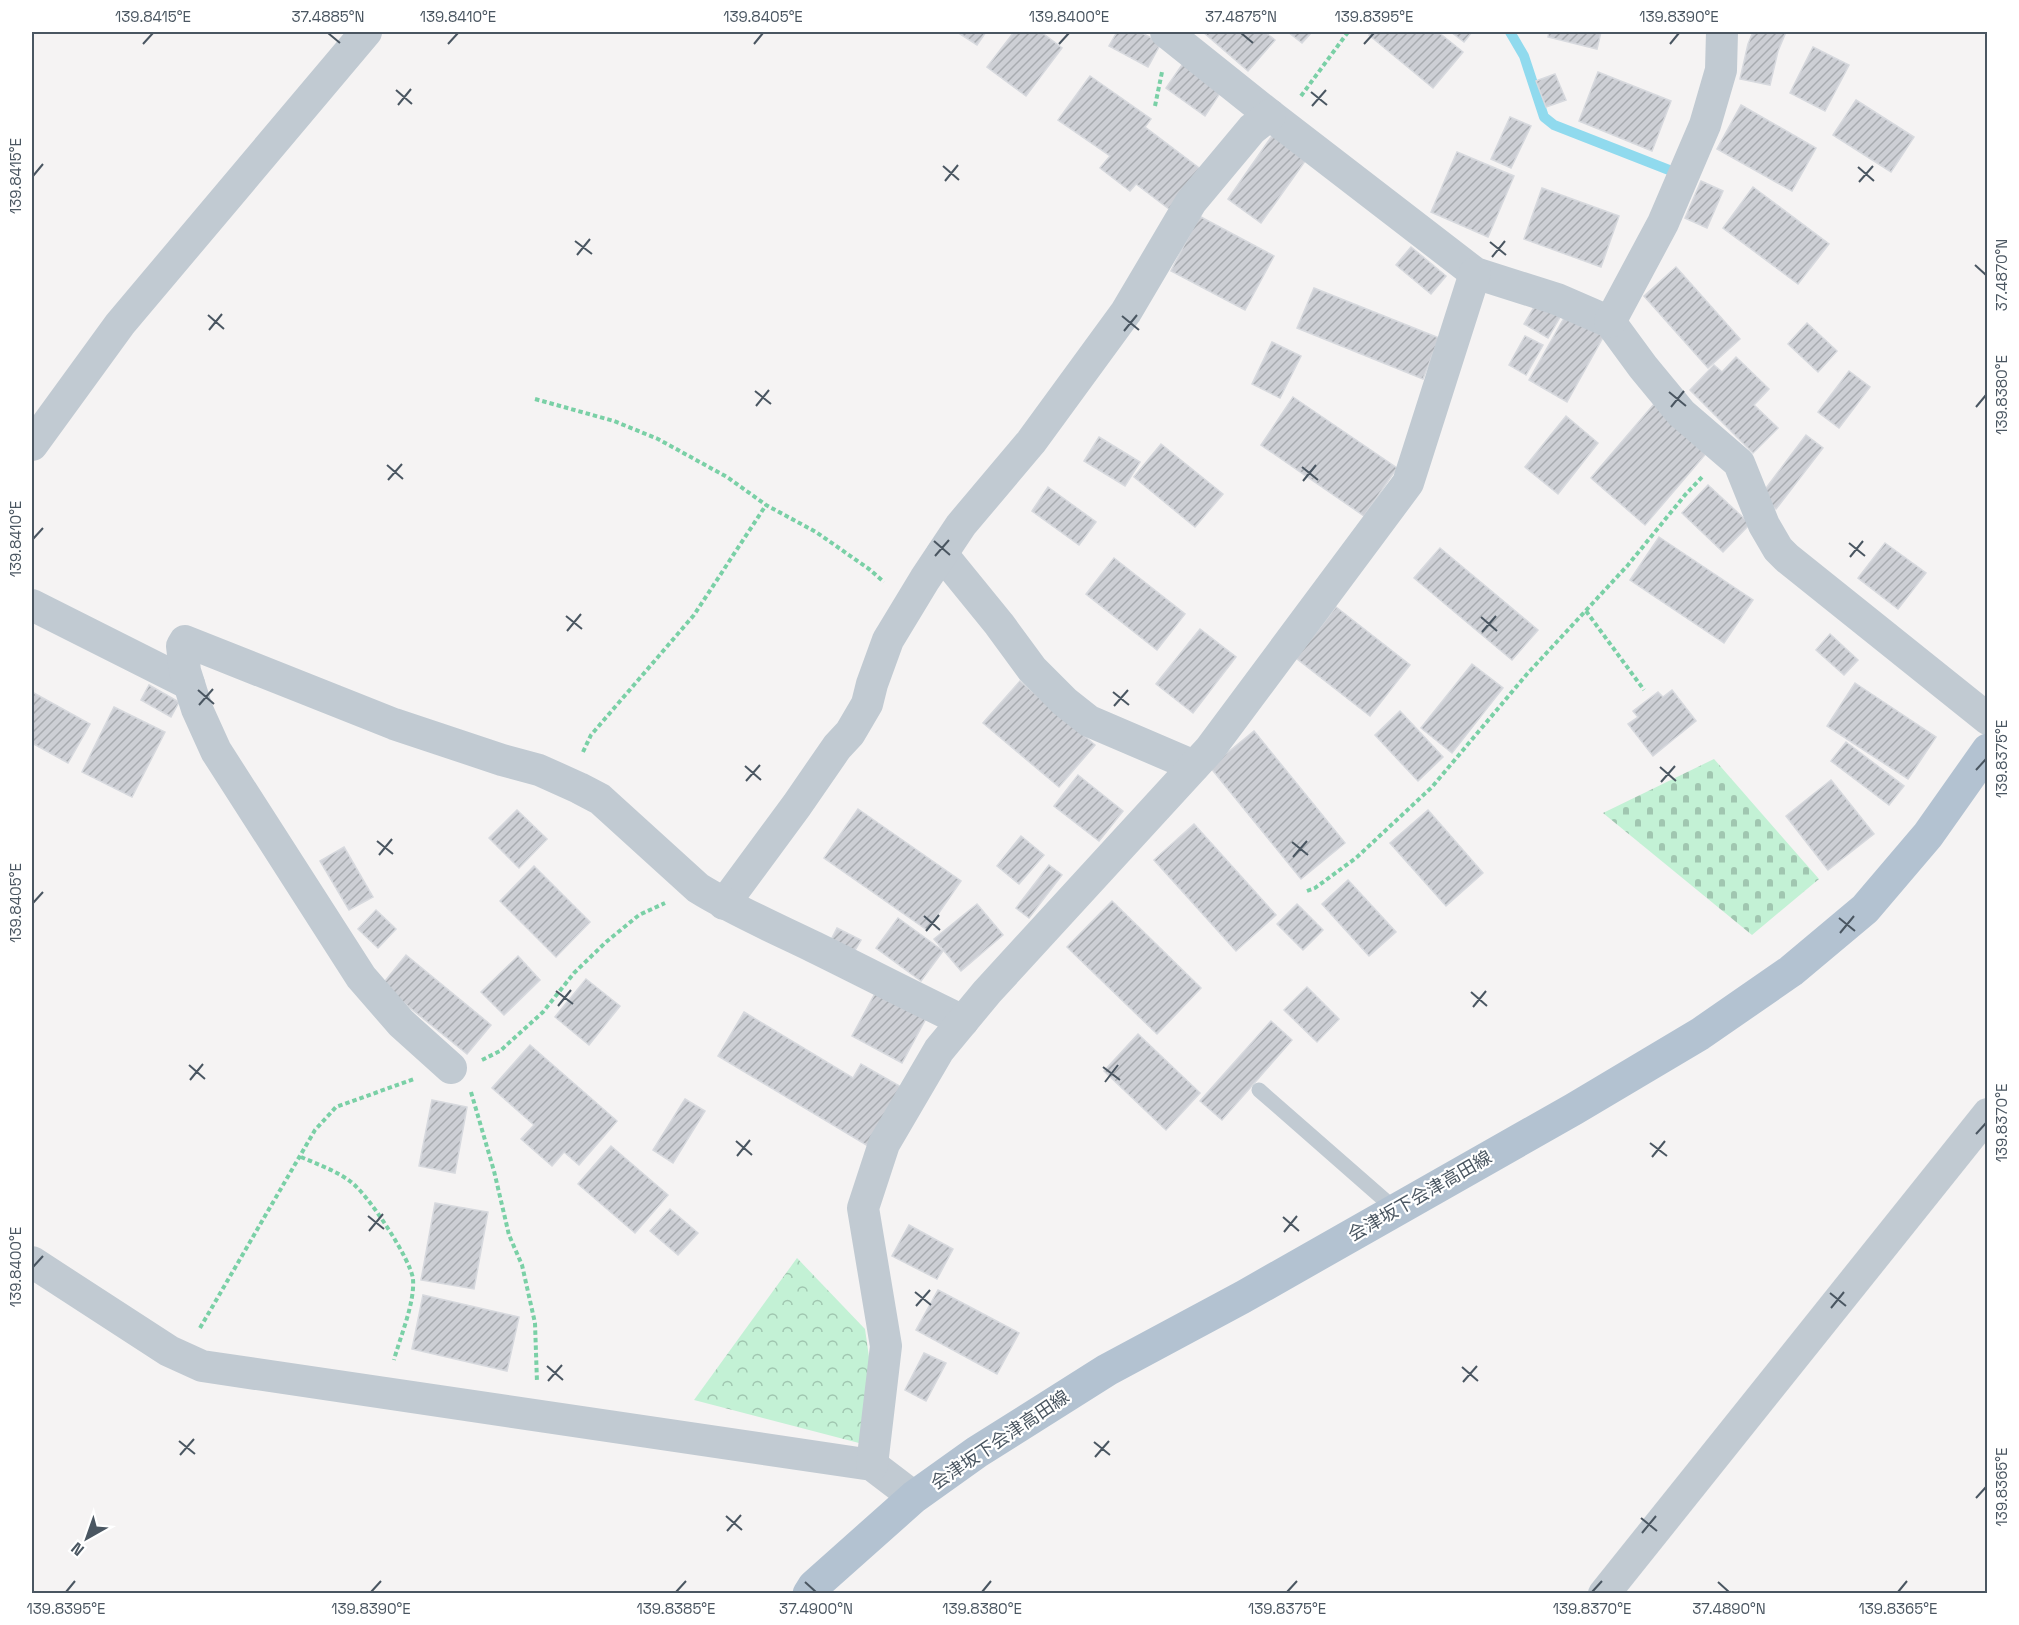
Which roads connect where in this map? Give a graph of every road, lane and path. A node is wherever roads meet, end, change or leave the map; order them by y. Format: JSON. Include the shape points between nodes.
{"nodes":[{"id":1,"x":366,"y":32,"type":"edge"},
{"id":2,"x":1166,"y":32,"type":"edge"},
{"id":3,"x":1348,"y":32,"type":"edge"},
{"id":4,"x":1722,"y":32,"type":"edge"},
{"id":5,"x":1276,"y":119,"type":"junction"},
{"id":6,"x":1475,"y":273,"type":"junction"},
{"id":7,"x":1610,"y":322,"type":"junction"},
{"id":8,"x":535,"y":399,"type":"dead end"},
{"id":9,"x":32,"y":445,"type":"edge"},
{"id":10,"x":1727,"y":452,"type":"junction"},
{"id":11,"x":766,"y":505,"type":"junction"},
{"id":12,"x":942,"y":554,"type":"junction"},
{"id":13,"x":32,"y":605,"type":"edge"},
{"id":14,"x":909,"y":605,"type":"junction"},
{"id":15,"x":1586,"y":611,"type":"junction"},
{"id":16,"x":189,"y":684,"type":"junction"},
{"id":17,"x":1644,"y":690,"type":"dead end"},
{"id":18,"x":1988,"y":719,"type":"edge"},
{"id":19,"x":1988,"y":750,"type":"edge"},
{"id":20,"x":1194,"y":766,"type":"junction"},
{"id":21,"x":579,"y":788,"type":"junction"},
{"id":22,"x":1307,"y":891,"type":"dead end"},
{"id":23,"x":711,"y":896,"type":"junction"},
{"id":24,"x":963,"y":1022,"type":"junction"},
{"id":25,"x":457,"y":1067,"type":"junction"},
{"id":26,"x":1259,"y":1090,"type":"dead end"},
{"id":27,"x":1988,"y":1114,"type":"edge"},
{"id":28,"x":301,"y":1157,"type":"junction"},
{"id":29,"x":1396,"y":1210,"type":"junction"},
{"id":30,"x":32,"y":1262,"type":"edge"},
{"id":31,"x":183,"y":1358,"type":"junction"},
{"id":32,"x":384,"y":1393,"type":"junction"},
{"id":33,"x":535,"y":1415,"type":"junction"},
{"id":34,"x":872,"y":1465,"type":"junction"},
{"id":35,"x":915,"y":1497,"type":"junction"},
{"id":36,"x":809,"y":1593,"type":"edge"},
{"id":37,"x":1604,"y":1593,"type":"edge"}],
"edges":[{"from":1,"to":9,"type":"street","via":[[120,324]]},
{"from":2,"to":5,"type":"street"},
{"from":3,"to":5,"type":"path"},
{"from":4,"to":7,"type":"street","via":[[1721,70],[1705,125],[1663,223]]},
{"from":5,"to":6,"type":"street"},
{"from":5,"to":12,"type":"street","via":[[1252,129],[1191,202],[1126,312]]},
{"from":6,"to":7,"type":"street","via":[[1557,299]]},
{"from":6,"to":20,"type":"street","via":[[1408,483]]},
{"from":7,"to":10,"type":"street","via":[[1681,413]]},
{"from":8,"to":11,"type":"path","via":[[614,421],[658,439],[727,477]]},
{"from":10,"to":15,"type":"path","via":[[1684,495]]},
{"from":10,"to":18,"type":"street","via":[[1739,463],[1778,549]]},
{"from":11,"to":14,"type":"path","via":[[816,532],[869,569]]},
{"from":11,"to":21,"type":"path","via":[[694,615],[591,735],[581,755]]},
{"from":12,"to":14,"type":"street"},
{"from":12,"to":20,"type":"street","via":[[1032,669],[1065,702],[1089,721]]},
{"from":13,"to":16,"type":"street"},
{"from":14,"to":23,"type":"street","via":[[888,640],[867,704],[850,733]]},
{"from":15,"to":17,"type":"path"},
{"from":15,"to":22,"type":"path","via":[[1432,787],[1356,858]]},
{"from":16,"to":21,"type":"street","via":[[182,646],[185,641],[394,724],[539,770]]},
{"from":16,"to":25,"type":"street","via":[[216,751],[361,977],[401,1023]]},
{"from":19,"to":29,"type":"main road","name":"会津坂下会津高田線","via":[[1928,835],[1865,909],[1791,971],[1700,1034]]},
{"from":20,"to":24,"type":"street"},
{"from":21,"to":23,"type":"street","via":[[600,800]]},
{"from":23,"to":24,"type":"street"},
{"from":23,"to":25,"type":"path","via":[[639,915],[574,973],[543,1012],[500,1051]]},
{"from":24,"to":34,"type":"street","via":[[939,1050],[884,1144],[862,1208],[886,1346]]},
{"from":25,"to":28,"type":"path","via":[[336,1107],[315,1130]]},
{"from":25,"to":33,"type":"path","via":[[494,1171],[535,1323]]},
{"from":26,"to":29,"type":"lane"},
{"from":27,"to":37,"type":"street"},
{"from":28,"to":31,"type":"path"},
{"from":28,"to":32,"type":"path","via":[[351,1182],[369,1201],[395,1239],[413,1277],[413,1294]]},
{"from":29,"to":35,"type":"main road","name":"会津坂下会津高田線","via":[[1107,1371],[977,1452]]},
{"from":30,"to":31,"type":"street"},
{"from":31,"to":32,"type":"street","via":[[202,1366]]},
{"from":32,"to":33,"type":"street"},
{"from":33,"to":34,"type":"street"},
{"from":34,"to":35,"type":"street"},
{"from":35,"to":36,"type":"main road","name":"会津坂下会津高田線"}]}
